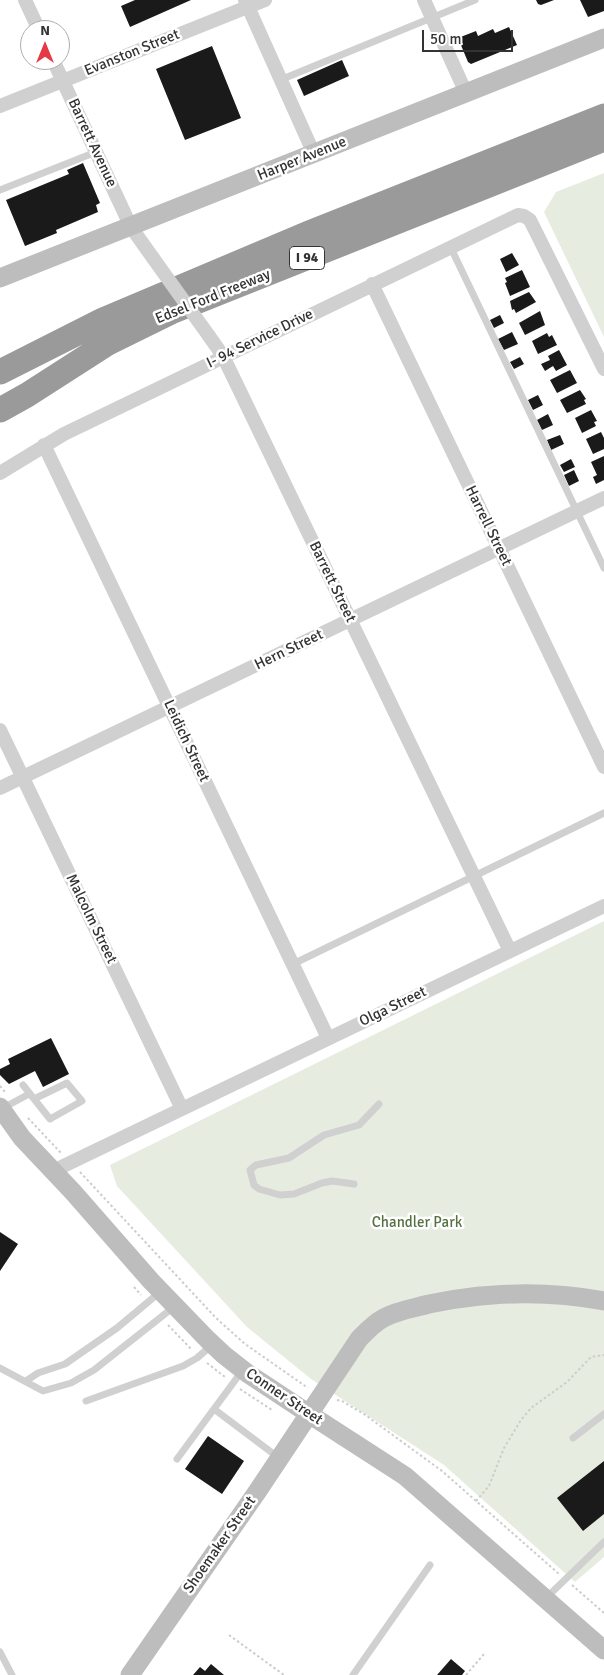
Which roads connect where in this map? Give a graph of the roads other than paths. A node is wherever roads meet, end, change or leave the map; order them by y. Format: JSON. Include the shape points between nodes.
{"nodes":[{"id":1,"x":25,"y":0,"type":"edge"},
{"id":2,"x":265,"y":0,"type":"edge"},
{"id":3,"x":424,"y":0,"type":"edge"},
{"id":4,"x":474,"y":0,"type":"edge"},
{"id":5,"x":246,"y":3,"type":"edge"},
{"id":6,"x":432,"y":17,"type":"junction"},
{"id":7,"x":34,"y":20,"type":"edge"},
{"id":8,"x":604,"y":38,"type":"edge"},
{"id":9,"x":58,"y":70,"type":"edge"},
{"id":10,"x":280,"y":80,"type":"junction"},
{"id":11,"x":63,"y":81,"type":"junction"},
{"id":12,"x":466,"y":93,"type":"junction"},
{"id":13,"x":0,"y":106,"type":"edge"},
{"id":14,"x":604,"y":116,"type":"edge"},
{"id":15,"x":604,"y":139,"type":"edge"},
{"id":16,"x":96,"y":152,"type":"junction"},
{"id":17,"x":314,"y":154,"type":"junction"},
{"id":18,"x":0,"y":190,"type":"edge"},
{"id":19,"x":131,"y":227,"type":"junction"},
{"id":20,"x":450,"y":246,"type":"junction"},
{"id":21,"x":0,"y":278,"type":"edge"},
{"id":22,"x":372,"y":284,"type":"junction"},
{"id":23,"x":223,"y":356,"type":"junction"},
{"id":24,"x":604,"y":369,"type":"edge"},
{"id":25,"x":0,"y":372,"type":"edge"},
{"id":26,"x":27,"y":395,"type":"junction"},
{"id":27,"x":0,"y":410,"type":"edge"},
{"id":28,"x":0,"y":417,"type":"edge"},
{"id":29,"x":44,"y":445,"type":"junction"},
{"id":30,"x":0,"y":473,"type":"edge"},
{"id":31,"x":604,"y":498,"type":"edge"},
{"id":32,"x":576,"y":511,"type":"junction"},
{"id":33,"x":499,"y":548,"type":"junction"},
{"id":34,"x":604,"y":568,"type":"edge"},
{"id":35,"x":350,"y":620,"type":"junction"},
{"id":36,"x":169,"y":707,"type":"junction"},
{"id":37,"x":0,"y":730,"type":"edge"},
{"id":38,"x":604,"y":766,"type":"edge"},
{"id":39,"x":23,"y":777,"type":"junction"},
{"id":40,"x":0,"y":788,"type":"edge"},
{"id":41,"x":604,"y":813,"type":"edge"},
{"id":42,"x":473,"y":875,"type":"junction"},
{"id":43,"x":604,"y":906,"type":"edge"},
{"id":44,"x":510,"y":951,"type":"junction"},
{"id":45,"x":292,"y":964,"type":"junction"},
{"id":46,"x":328,"y":1038,"type":"junction"},
{"id":47,"x":23,"y":1085,"type":"dead end"},
{"id":48,"x":31,"y":1097,"type":"junction"},
{"id":49,"x":379,"y":1104,"type":"dead end"},
{"id":50,"x":182,"y":1108,"type":"junction"},
{"id":51,"x":4,"y":1110,"type":"edge"},
{"id":52,"x":53,"y":1171,"type":"junction"},
{"id":53,"x":354,"y":1184,"type":"dead end"},
{"id":54,"x":161,"y":1291,"type":"junction"},
{"id":55,"x":604,"y":1301,"type":"edge"},
{"id":56,"x":175,"y":1306,"type":"junction"},
{"id":57,"x":212,"y":1344,"type":"junction"},
{"id":58,"x":0,"y":1368,"type":"edge"},
{"id":59,"x":243,"y":1370,"type":"junction"},
{"id":60,"x":26,"y":1381,"type":"junction"},
{"id":61,"x":86,"y":1401,"type":"dead end"},
{"id":62,"x":214,"y":1409,"type":"junction"},
{"id":63,"x":308,"y":1414,"type":"junction"},
{"id":64,"x":604,"y":1414,"type":"edge"},
{"id":65,"x":573,"y":1438,"type":"dead end"},
{"id":66,"x":280,"y":1458,"type":"junction"},
{"id":67,"x":177,"y":1459,"type":"dead end"},
{"id":68,"x":604,"y":1542,"type":"edge"},
{"id":69,"x":430,"y":1566,"type":"dead end"},
{"id":70,"x":546,"y":1598,"type":"junction"},
{"id":71,"x":604,"y":1650,"type":"edge"},
{"id":72,"x":0,"y":1652,"type":"edge"},
{"id":73,"x":12,"y":1675,"type":"edge"},
{"id":74,"x":130,"y":1675,"type":"edge"},
{"id":75,"x":353,"y":1675,"type":"edge"}],
"edges":[{"from":1,"to":7,"type":"street"},
{"from":2,"to":5,"type":"street","name":"Evanston Street"},
{"from":3,"to":6,"type":"street"},
{"from":4,"to":6,"type":"lane"},
{"from":5,"to":10,"type":"street"},
{"from":5,"to":11,"type":"street","name":"Evanston Street"},
{"from":6,"to":10,"type":"lane"},
{"from":6,"to":12,"type":"street"},
{"from":8,"to":12,"type":"main road","name":"Harper Avenue"},
{"from":9,"to":11,"type":"street","name":"Barrett Avenue"},
{"from":10,"to":17,"type":"street"},
{"from":11,"to":13,"type":"street","name":"Evanston Street"},
{"from":11,"to":16,"type":"street","name":"Barrett Avenue"},
{"from":12,"to":17,"type":"main road","name":"Harper Avenue"},
{"from":14,"to":25,"type":"highway","name":"Edsel Ford Freeway","number":"I 94","via":[[309,233],[103,320]]},
{"from":15,"to":26,"type":"highway","name":"Edsel Ford Freeway","number":"I 94","via":[[172,312],[108,343]]},
{"from":16,"to":18,"type":"lane"},
{"from":16,"to":19,"type":"street","name":"Barrett Avenue"},
{"from":17,"to":19,"type":"main road","name":"Harper Avenue"},
{"from":19,"to":21,"type":"main road","name":"Harper Avenue"},
{"from":19,"to":23,"type":"street","name":"Barrett Street","bridge":true},
{"from":20,"to":22,"type":"street","name":"I- 94 Service Drive"},
{"from":20,"to":24,"type":"street","name":"I- 94 Service Drive","via":[[513,216],[524,216],[530,220]]},
{"from":20,"to":32,"type":"lane"},
{"from":22,"to":23,"type":"street","name":"I- 94 Service Drive"},
{"from":22,"to":33,"type":"street","name":"Harrell Street"},
{"from":23,"to":29,"type":"street","name":"I- 94 Service Drive"},
{"from":23,"to":35,"type":"street","name":"Barrett Street"},
{"from":26,"to":27,"type":"highway","name":"Edsel Ford Freeway","number":"I 94"},
{"from":26,"to":28,"type":"highway"},
{"from":29,"to":30,"type":"street","name":"I- 94 Service Drive"},
{"from":29,"to":36,"type":"street","name":"Leidich Street"},
{"from":31,"to":32,"type":"street","name":"Hern Street"},
{"from":32,"to":33,"type":"street","name":"Hern Street"},
{"from":32,"to":34,"type":"lane"},
{"from":33,"to":35,"type":"street","name":"Hern Street"},
{"from":33,"to":38,"type":"street","name":"Harrell Street"},
{"from":35,"to":36,"type":"street","name":"Hern Street"},
{"from":35,"to":42,"type":"street","name":"Barrett Street"},
{"from":36,"to":39,"type":"street","name":"Hern Street"},
{"from":36,"to":45,"type":"street","name":"Leidich Street"},
{"from":37,"to":39,"type":"street","name":"Malcolm Street"},
{"from":39,"to":40,"type":"street","name":"Hern Street"},
{"from":39,"to":50,"type":"street","name":"Malcolm Street"},
{"from":41,"to":42,"type":"lane"},
{"from":42,"to":44,"type":"street","name":"Barrett Street"},
{"from":42,"to":45,"type":"lane"},
{"from":43,"to":44,"type":"street","name":"Olga Street"},
{"from":44,"to":46,"type":"street","name":"Olga Street"},
{"from":45,"to":46,"type":"street","name":"Leidich Street"},
{"from":46,"to":50,"type":"street","name":"Olga Street"},
{"from":47,"to":48,"type":"lane"},
{"from":48,"to":48,"type":"lane","via":[[50,1119],[82,1101],[67,1083]]},
{"from":48,"to":51,"type":"lane"},
{"from":49,"to":53,"type":"lane","via":[[359,1125],[324,1135],[289,1158],[256,1165],[250,1170],[258,1189],[280,1195],[294,1194],[332,1181]]},
{"from":50,"to":52,"type":"street","name":"Olga Street"},
{"from":51,"to":52,"type":"main road","name":"Conner Street","via":[[22,1138]]},
{"from":52,"to":54,"type":"main road","name":"Conner Street"},
{"from":54,"to":56,"type":"main road","name":"Conner Street"},
{"from":54,"to":60,"type":"lane","via":[[117,1328],[65,1364],[38,1373]]},
{"from":55,"to":63,"type":"main road","name":"Shoemaker Street","via":[[547,1294],[493,1294],[455,1299],[388,1316],[371,1326],[359,1339]]},
{"from":56,"to":57,"type":"main road","name":"Conner Street"},
{"from":56,"to":60,"type":"lane","via":[[110,1358],[71,1383],[42,1391]]},
{"from":57,"to":59,"type":"main road","name":"Conner Street"},
{"from":57,"to":61,"type":"lane","via":[[183,1366]]},
{"from":58,"to":60,"type":"lane"},
{"from":59,"to":62,"type":"lane"},
{"from":59,"to":63,"type":"main road","name":"Conner Street"},
{"from":62,"to":66,"type":"lane"},
{"from":62,"to":67,"type":"lane"},
{"from":63,"to":66,"type":"main road","name":"Shoemaker Street"},
{"from":63,"to":70,"type":"main road","name":"Conner Street","via":[[405,1476]]},
{"from":64,"to":65,"type":"lane"},
{"from":66,"to":74,"type":"main road","name":"Shoemaker Street"},
{"from":68,"to":70,"type":"lane"},
{"from":69,"to":75,"type":"lane"},
{"from":70,"to":71,"type":"main road","name":"Conner Street"},
{"from":72,"to":73,"type":"lane"}]}
